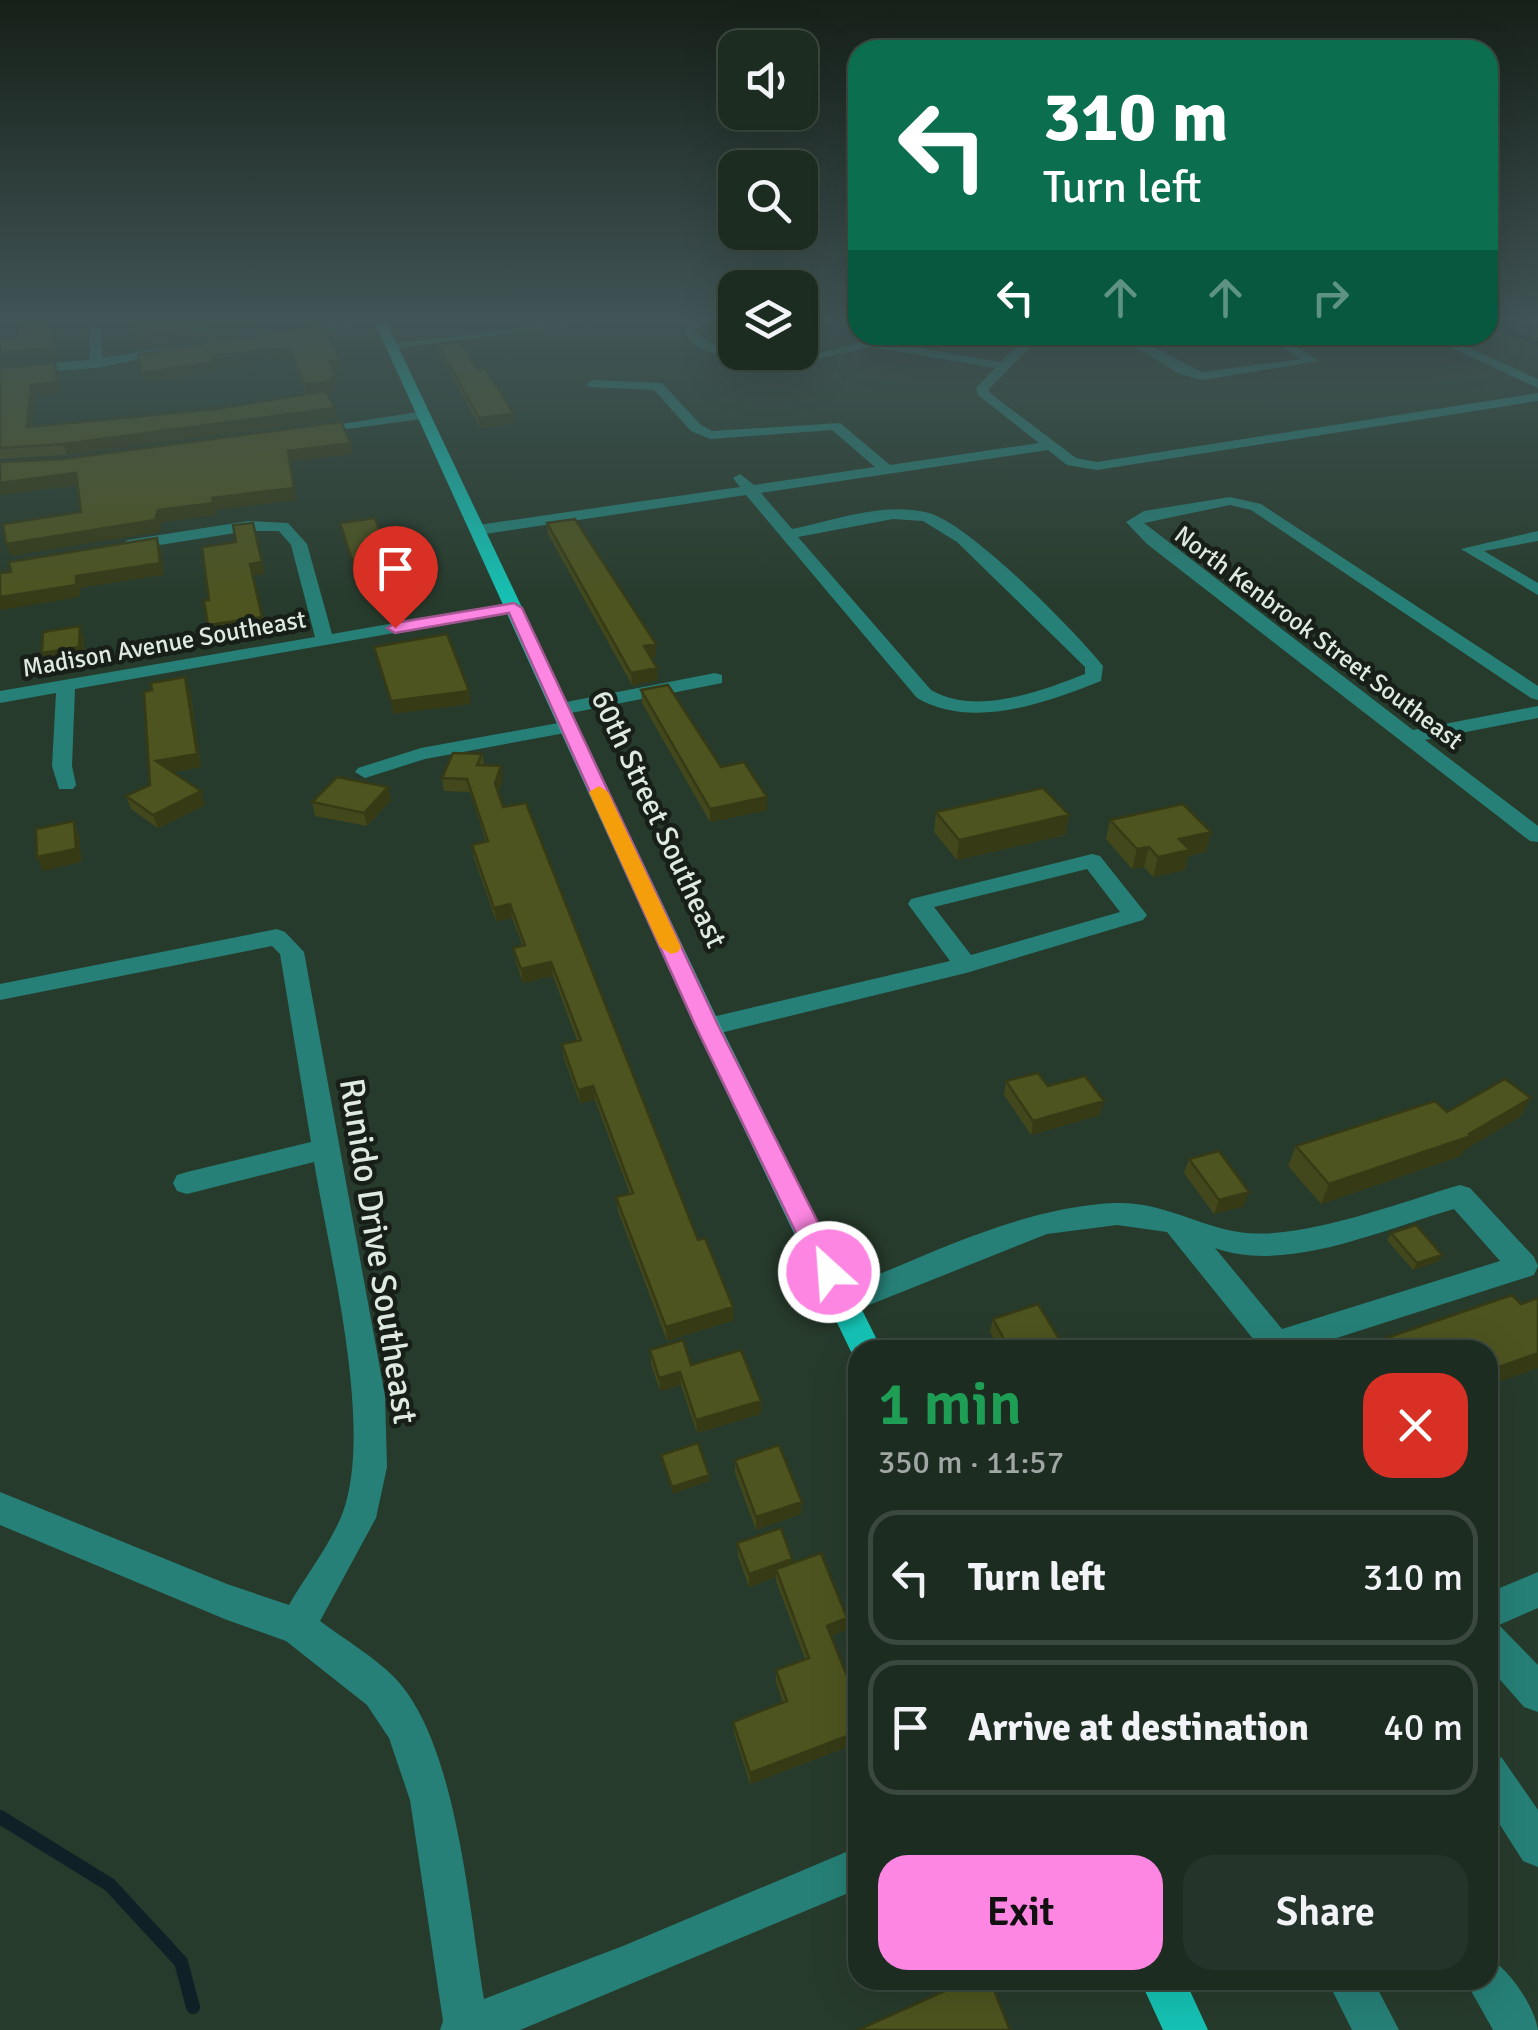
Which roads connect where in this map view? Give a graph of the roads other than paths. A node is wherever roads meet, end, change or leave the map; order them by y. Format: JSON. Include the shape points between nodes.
{"nodes":[{"id":1,"x":424,"y":415,"type":"edge"},
{"id":2,"x":418,"y":416,"type":"edge"},
{"id":3,"x":685,"y":416,"type":"edge"},
{"id":4,"x":1009,"y":416,"type":"edge"},
{"id":5,"x":1424,"y":416,"type":"edge"},
{"id":6,"x":296,"y":432,"type":"edge"},
{"id":7,"x":1034,"y":436,"type":"junction"},
{"id":8,"x":1048,"y":446,"type":"junction"},
{"id":9,"x":881,"y":464,"type":"junction"},
{"id":10,"x":745,"y":484,"type":"junction"},
{"id":11,"x":475,"y":524,"type":"junction"},
{"id":12,"x":788,"y":534,"type":"junction"},
{"id":13,"x":1538,"y":536,"type":"edge"},
{"id":14,"x":112,"y":548,"type":"edge"},
{"id":15,"x":1538,"y":590,"type":"edge"},
{"id":16,"x":514,"y":608,"type":"junction"},
{"id":17,"x":325,"y":641,"type":"junction"},
{"id":18,"x":715,"y":678,"type":"dead end"},
{"id":19,"x":66,"y":684,"type":"junction"},
{"id":20,"x":1538,"y":694,"type":"edge"},
{"id":21,"x":0,"y":697,"type":"edge"},
{"id":22,"x":1538,"y":712,"type":"edge"},
{"id":23,"x":565,"y":718,"type":"junction"},
{"id":24,"x":1409,"y":737,"type":"junction"},
{"id":25,"x":365,"y":772,"type":"dead end"},
{"id":26,"x":66,"y":785,"type":"dead end"},
{"id":27,"x":1538,"y":836,"type":"edge"},
{"id":28,"x":966,"y":965,"type":"junction"},
{"id":29,"x":0,"y":992,"type":"edge"},
{"id":30,"x":708,"y":1027,"type":"junction"},
{"id":31,"x":327,"y":1148,"type":"junction"},
{"id":32,"x":187,"y":1183,"type":"dead end"},
{"id":33,"x":1176,"y":1222,"type":"junction"},
{"id":34,"x":844,"y":1302,"type":"junction"},
{"id":35,"x":861,"y":1340,"type":"edge"},
{"id":36,"x":1273,"y":1340,"type":"edge"},
{"id":37,"x":1289,"y":1340,"type":"edge"},
{"id":38,"x":0,"y":1508,"type":"edge"},
{"id":39,"x":1538,"y":1590,"type":"edge"},
{"id":40,"x":1498,"y":1606,"type":"edge"},
{"id":41,"x":296,"y":1626,"type":"junction"},
{"id":42,"x":1498,"y":1650,"type":"edge"},
{"id":43,"x":1538,"y":1693,"type":"edge"},
{"id":44,"x":1498,"y":1787,"type":"edge"},
{"id":45,"x":1538,"y":1846,"type":"edge"},
{"id":46,"x":848,"y":1872,"type":"edge"},
{"id":47,"x":1167,"y":1990,"type":"edge"},
{"id":48,"x":1355,"y":1990,"type":"edge"},
{"id":49,"x":1493,"y":1990,"type":"edge"},
{"id":50,"x":465,"y":2029,"type":"edge"},
{"id":51,"x":1186,"y":2030,"type":"edge"},
{"id":52,"x":1377,"y":2030,"type":"edge"},
{"id":53,"x":1518,"y":2030,"type":"edge"}],
"edges":[{"from":1,"to":11,"type":"main road","name":"60th Street Southeast"},
{"from":2,"to":6,"type":"street"},
{"from":3,"to":9,"type":"street","via":[[710,435],[836,426]]},
{"from":4,"to":7,"type":"street"},
{"from":5,"to":8,"type":"street","via":[[1133,462],[1072,462]]},
{"from":7,"to":8,"type":"street"},
{"from":7,"to":9,"type":"street"},
{"from":8,"to":9,"type":"street"},
{"from":9,"to":10,"type":"street"},
{"from":10,"to":11,"type":"street"},
{"from":10,"to":12,"type":"street"},
{"from":11,"to":16,"type":"main road","name":"60th Street Southeast"},
{"from":12,"to":12,"type":"street","via":[[924,694],[947,706],[992,703],[1094,677],[1094,666],[960,536],[929,517]]},
{"from":13,"to":15,"type":"street","via":[[1469,549]]},
{"from":14,"to":17,"type":"street","via":[[284,526],[299,544]]},
{"from":16,"to":17,"type":"street","name":"Madison Avenue Southeast"},
{"from":16,"to":23,"type":"main road","name":"60th Street Southeast"},
{"from":17,"to":19,"type":"street","name":"Madison Avenue Southeast"},
{"from":18,"to":23,"type":"street"},
{"from":19,"to":21,"type":"street","name":"Madison Avenue Southeast"},
{"from":19,"to":26,"type":"street"},
{"from":20,"to":24,"type":"street","name":"North Kenbrook Street Southeast","via":[[1245,503],[1134,522]]},
{"from":22,"to":24,"type":"street"},
{"from":23,"to":25,"type":"street"},
{"from":23,"to":30,"type":"main road","name":"60th Street Southeast"},
{"from":24,"to":27,"type":"street","name":"North Kenbrook Street Southeast"},
{"from":28,"to":28,"type":"street","via":[[1060,938],[1134,915],[1092,860],[918,904]]},
{"from":28,"to":30,"type":"street"},
{"from":29,"to":31,"type":"street","name":"Runido Drive Southeast","via":[[277,937],[292,952]]},
{"from":30,"to":34,"type":"main road","name":"60th Street Southeast"},
{"from":31,"to":32,"type":"street"},
{"from":31,"to":41,"type":"street","name":"Runido Drive Southeast","via":[[368,1396],[370,1467],[359,1518]]},
{"from":33,"to":34,"type":"street","via":[[1118,1214],[1044,1223]]},
{"from":33,"to":36,"type":"street"},
{"from":33,"to":37,"type":"street","via":[[1237,1244],[1286,1246],[1460,1196],[1523,1266]]},
{"from":34,"to":35,"type":"main road","name":"60th Street Southeast"},
{"from":38,"to":41,"type":"street"},
{"from":39,"to":40,"type":"street"},
{"from":41,"to":50,"type":"street","via":[[381,1691],[419,1762]]},
{"from":42,"to":43,"type":"street"},
{"from":44,"to":45,"type":"street"},
{"from":46,"to":50,"type":"street"},
{"from":47,"to":51,"type":"main road"},
{"from":48,"to":52,"type":"street"},
{"from":49,"to":53,"type":"street"}]}
